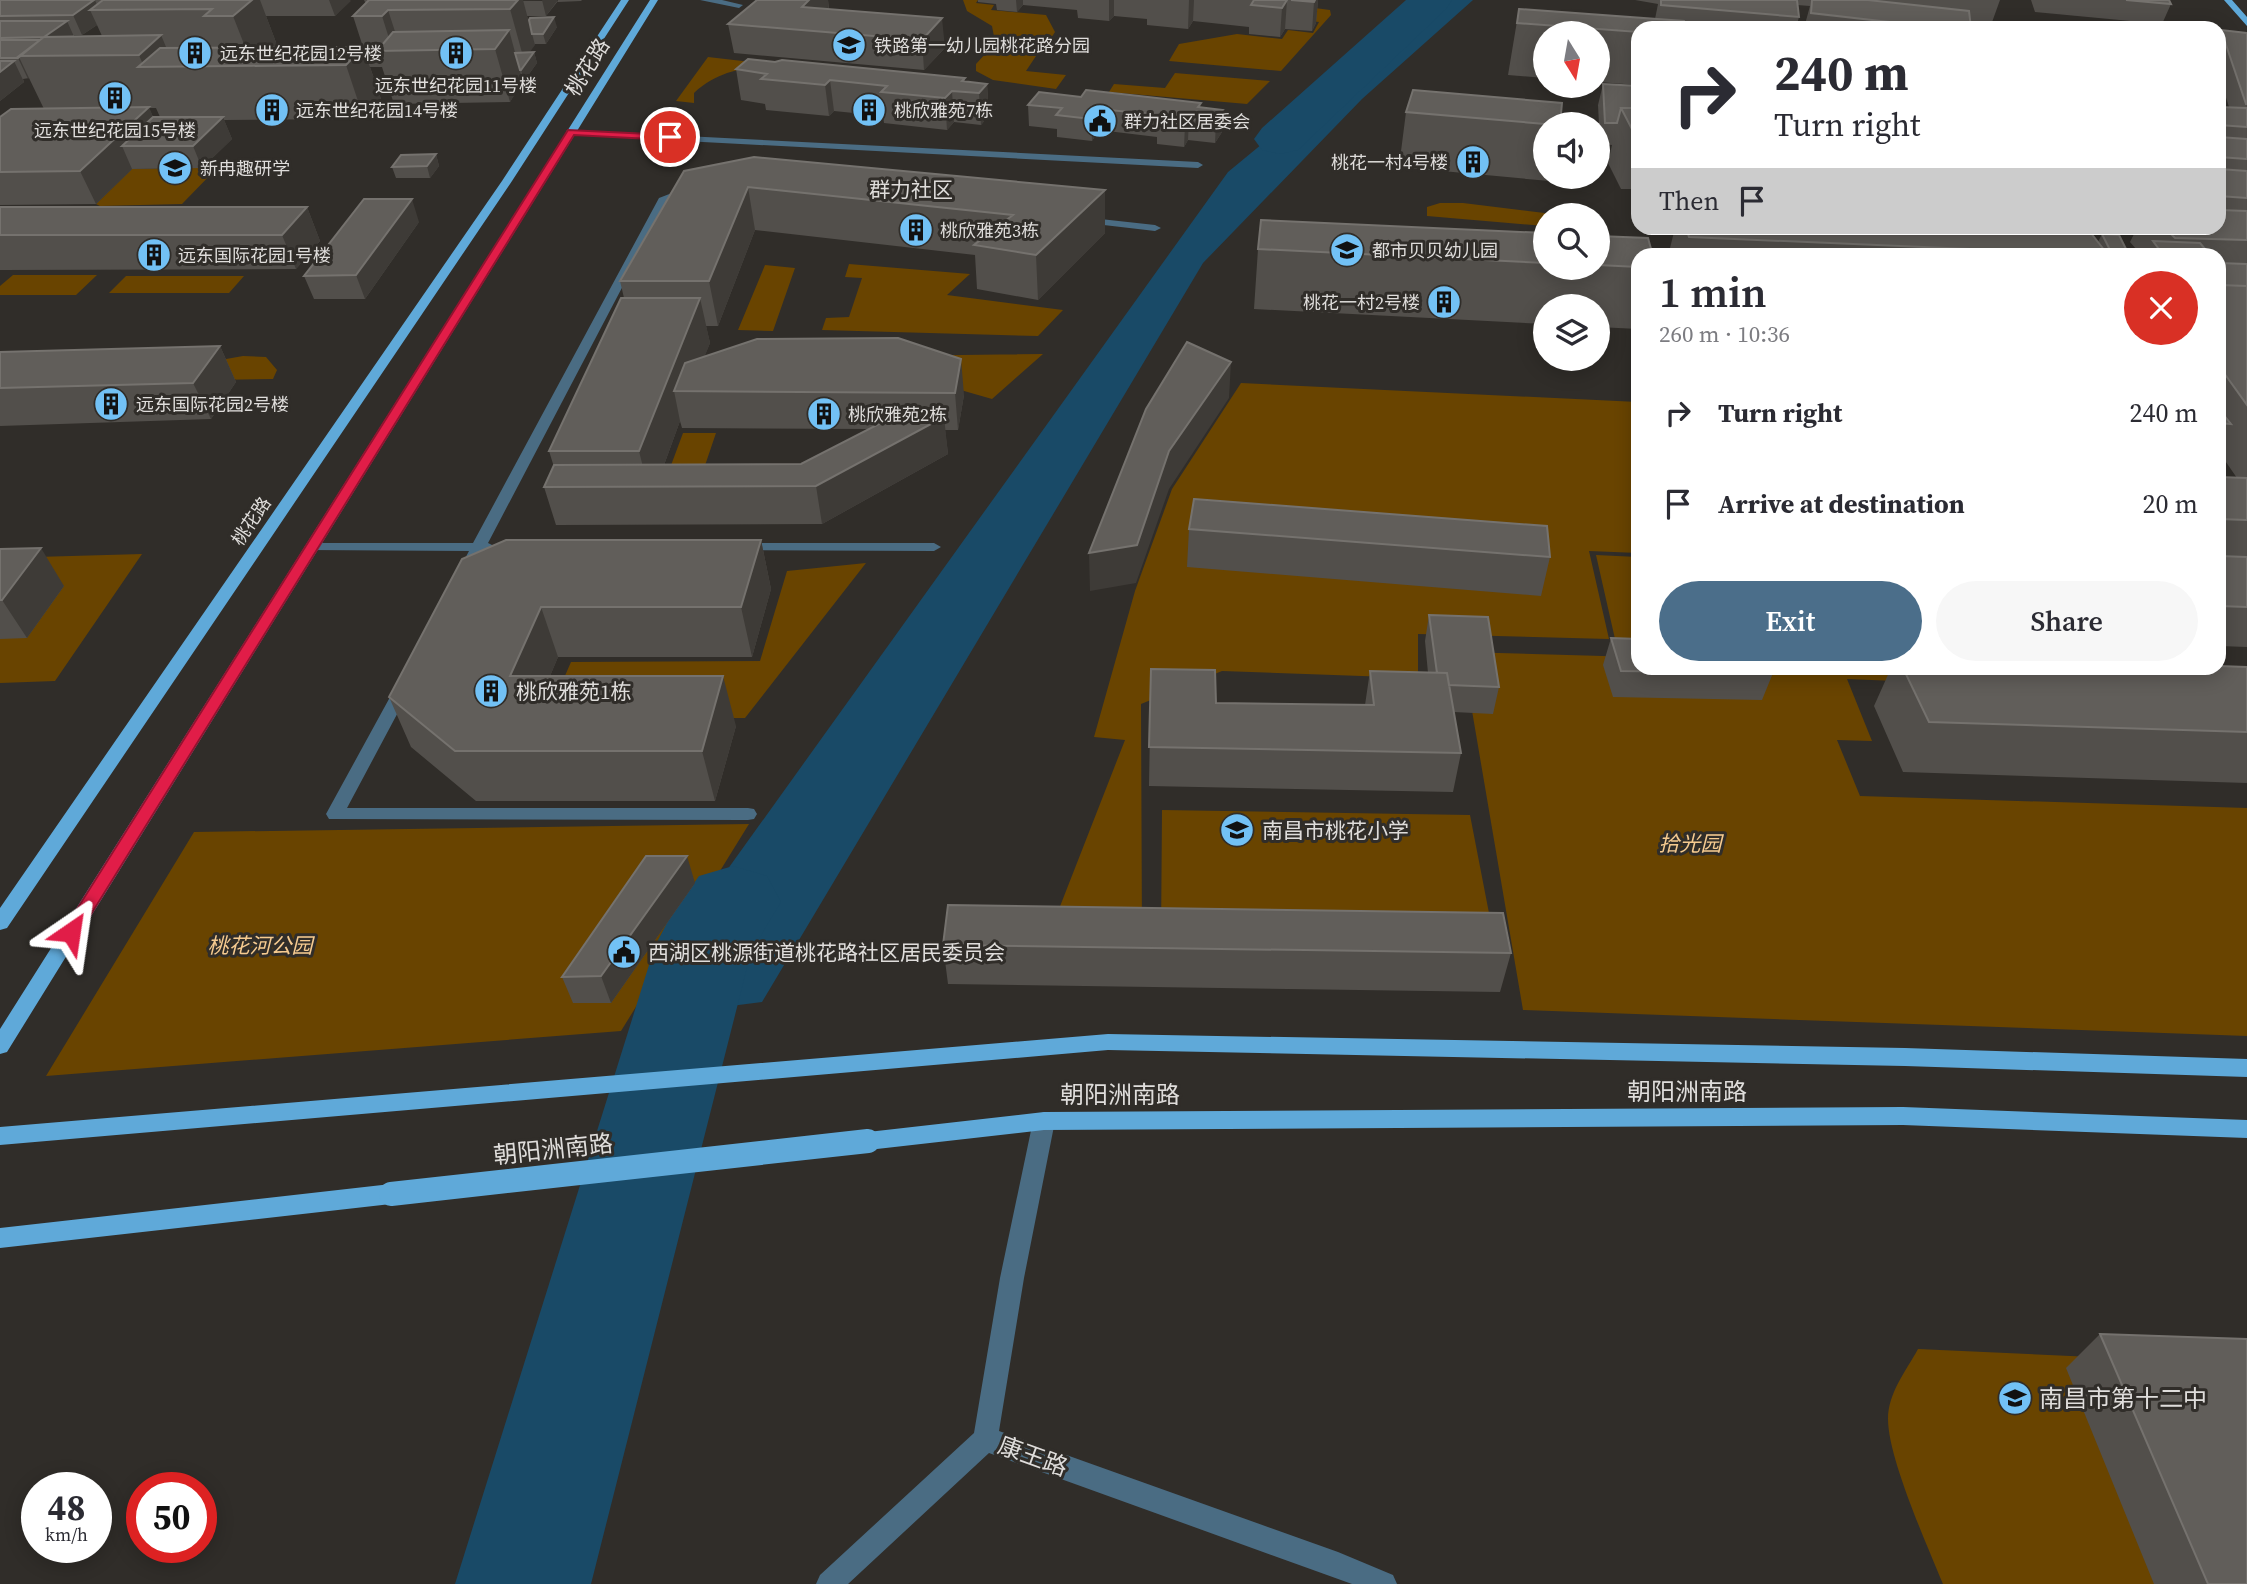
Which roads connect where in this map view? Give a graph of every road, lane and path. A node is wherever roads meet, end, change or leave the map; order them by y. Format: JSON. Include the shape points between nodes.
{"nodes":[{"id":1,"x":625,"y":0,"type":"edge"},
{"id":2,"x":654,"y":0,"type":"edge"},
{"id":3,"x":704,"y":0,"type":"edge"},
{"id":4,"x":2228,"y":0,"type":"edge"},
{"id":5,"x":739,"y":5,"type":"dead end"},
{"id":6,"x":2247,"y":23,"type":"edge"},
{"id":7,"x":571,"y":132,"type":"junction"},
{"id":8,"x":1198,"y":165,"type":"dead end"},
{"id":9,"x":701,"y":186,"type":"edge"},
{"id":10,"x":1072,"y":219,"type":"edge"},
{"id":11,"x":1155,"y":228,"type":"dead end"},
{"id":12,"x":312,"y":547,"type":"junction"},
{"id":13,"x":479,"y":547,"type":"junction"},
{"id":14,"x":506,"y":547,"type":"edge"},
{"id":15,"x":727,"y":547,"type":"edge"},
{"id":16,"x":934,"y":547,"type":"dead end"},
{"id":17,"x":459,"y":583,"type":"edge"},
{"id":18,"x":407,"y":681,"type":"edge"},
{"id":19,"x":748,"y":814,"type":"dead end"},
{"id":20,"x":0,"y":923,"type":"edge"},
{"id":21,"x":0,"y":1046,"type":"edge"},
{"id":22,"x":2247,"y":1068,"type":"edge"},
{"id":23,"x":1044,"y":1121,"type":"junction"},
{"id":24,"x":2247,"y":1129,"type":"edge"},
{"id":25,"x":0,"y":1136,"type":"edge"},
{"id":26,"x":0,"y":1238,"type":"edge"},
{"id":27,"x":985,"y":1439,"type":"junction"},
{"id":28,"x":829,"y":1584,"type":"edge"},
{"id":29,"x":1384,"y":1584,"type":"edge"}],
"edges":[{"from":1,"to":20,"type":"main road","name":"桃花路"},
{"from":2,"to":7,"type":"main road","name":"桃花路"},
{"from":3,"to":5,"type":"street"},
{"from":4,"to":6,"type":"main road"},
{"from":7,"to":8,"type":"street"},
{"from":7,"to":12,"type":"main road","name":"桃花路"},
{"from":9,"to":13,"type":"street","via":[[664,198]]},
{"from":10,"to":11,"type":"street"},
{"from":12,"to":13,"type":"street"},
{"from":12,"to":21,"type":"main road","name":"桃花路"},
{"from":13,"to":14,"type":"street"},
{"from":13,"to":17,"type":"street"},
{"from":15,"to":16,"type":"street"},
{"from":18,"to":19,"type":"street","via":[[335,814]]},
{"from":22,"to":25,"type":"main road","name":"朝阳洲南路","via":[[1108,1042]]},
{"from":23,"to":24,"type":"main road","name":"朝阳洲南路","via":[[1903,1116]]},
{"from":23,"to":26,"type":"main road","name":"朝阳洲南路","bridge":true},
{"from":23,"to":27,"type":"street","name":"康王路"},
{"from":27,"to":28,"type":"street"},
{"from":27,"to":29,"type":"street","name":"康王路"}]}
